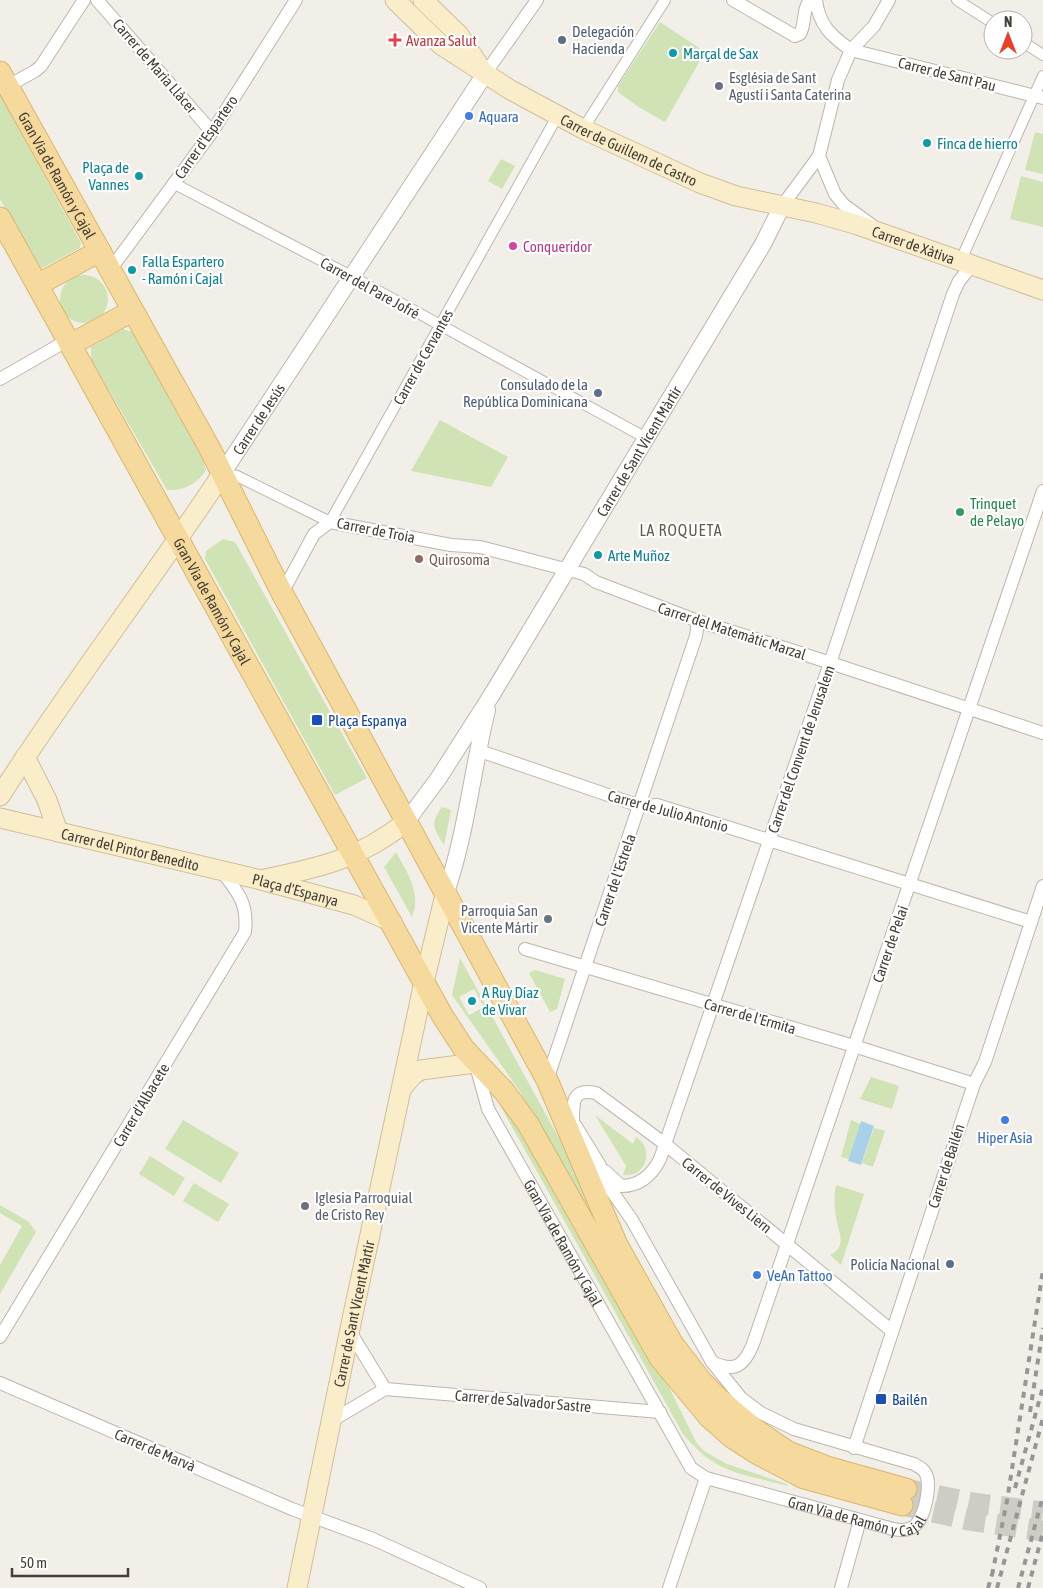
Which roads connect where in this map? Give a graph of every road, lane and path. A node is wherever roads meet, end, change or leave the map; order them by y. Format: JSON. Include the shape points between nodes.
{"nodes":[{"id":1,"x":84,"y":0,"type":"edge"},
{"id":2,"x":97,"y":0,"type":"edge"},
{"id":3,"x":296,"y":0,"type":"edge"},
{"id":4,"x":395,"y":0,"type":"edge"},
{"id":5,"x":423,"y":0,"type":"edge"},
{"id":6,"x":537,"y":0,"type":"edge"},
{"id":7,"x":665,"y":0,"type":"edge"},
{"id":8,"x":733,"y":0,"type":"edge"},
{"id":9,"x":810,"y":0,"type":"edge"},
{"id":10,"x":816,"y":0,"type":"edge"},
{"id":11,"x":888,"y":0,"type":"edge"},
{"id":12,"x":957,"y":0,"type":"edge"},
{"id":13,"x":983,"y":17,"type":"edge"},
{"id":14,"x":851,"y":50,"type":"junction"},
{"id":15,"x":485,"y":74,"type":"junction"},
{"id":16,"x":1043,"y":76,"type":"edge"},
{"id":17,"x":4,"y":79,"type":"edge"},
{"id":18,"x":1038,"y":97,"type":"edge"},
{"id":19,"x":558,"y":116,"type":"junction"},
{"id":20,"x":583,"y":129,"type":"junction"},
{"id":21,"x":212,"y":132,"type":"junction"},
{"id":22,"x":819,"y":156,"type":"junction"},
{"id":23,"x":173,"y":183,"type":"junction"},
{"id":24,"x":782,"y":206,"type":"junction"},
{"id":25,"x":0,"y":218,"type":"edge"},
{"id":26,"x":882,"y":233,"type":"junction"},
{"id":27,"x":100,"y":251,"type":"junction"},
{"id":28,"x":967,"y":262,"type":"junction"},
{"id":29,"x":110,"y":270,"type":"junction"},
{"id":30,"x":351,"y":276,"type":"junction"},
{"id":31,"x":37,"y":285,"type":"junction"},
{"id":32,"x":1043,"y":290,"type":"edge"},
{"id":33,"x":132,"y":311,"type":"junction"},
{"id":34,"x":440,"y":327,"type":"junction"},
{"id":35,"x":69,"y":343,"type":"junction"},
{"id":36,"x":0,"y":379,"type":"edge"},
{"id":37,"x":646,"y":438,"type":"junction"},
{"id":38,"x":222,"y":474,"type":"junction"},
{"id":39,"x":1043,"y":491,"type":"edge"},
{"id":40,"x":330,"y":522,"type":"junction"},
{"id":41,"x":178,"y":540,"type":"junction"},
{"id":42,"x":567,"y":569,"type":"junction"},
{"id":43,"x":282,"y":593,"type":"junction"},
{"id":44,"x":698,"y":621,"type":"junction"},
{"id":45,"x":830,"y":663,"type":"junction"},
{"id":46,"x":491,"y":696,"type":"junction"},
{"id":47,"x":970,"y":710,"type":"junction"},
{"id":48,"x":1043,"y":733,"type":"edge"},
{"id":49,"x":462,"y":742,"type":"joint"},
{"id":50,"x":477,"y":750,"type":"junction"},
{"id":51,"x":25,"y":758,"type":"junction"},
{"id":52,"x":0,"y":796,"type":"edge"},
{"id":53,"x":640,"y":806,"type":"junction"},
{"id":54,"x":0,"y":818,"type":"edge"},
{"id":55,"x":406,"y":822,"type":"junction"},
{"id":56,"x":58,"y":832,"type":"junction"},
{"id":57,"x":769,"y":840,"type":"junction"},
{"id":58,"x":354,"y":854,"type":"junction"},
{"id":59,"x":221,"y":870,"type":"junction"},
{"id":60,"x":261,"y":880,"type":"junction"},
{"id":61,"x":910,"y":884,"type":"junction"},
{"id":62,"x":1043,"y":886,"type":"edge"},
{"id":63,"x":446,"y":895,"type":"junction"},
{"id":64,"x":392,"y":922,"type":"junction"},
{"id":65,"x":1031,"y":922,"type":"junction"},
{"id":66,"x":525,"y":949,"type":"dead end"},
{"id":67,"x":584,"y":968,"type":"junction"},
{"id":68,"x":424,"y":982,"type":"junction"},
{"id":69,"x":714,"y":1006,"type":"junction"},
{"id":70,"x":854,"y":1046,"type":"junction"},
{"id":71,"x":475,"y":1063,"type":"junction"},
{"id":72,"x":547,"y":1080,"type":"junction"},
{"id":73,"x":974,"y":1084,"type":"junction"},
{"id":74,"x":402,"y":1088,"type":"junction"},
{"id":75,"x":558,"y":1104,"type":"junction"},
{"id":76,"x":573,"y":1121,"type":"junction"},
{"id":77,"x":665,"y":1144,"type":"junction"},
{"id":78,"x":599,"y":1164,"type":"junction"},
{"id":79,"x":787,"y":1244,"type":"junction"},
{"id":80,"x":349,"y":1330,"type":"junction"},
{"id":81,"x":892,"y":1331,"type":"junction"},
{"id":82,"x":0,"y":1337,"type":"edge"},
{"id":83,"x":712,"y":1362,"type":"junction"},
{"id":84,"x":0,"y":1383,"type":"edge"},
{"id":85,"x":385,"y":1389,"type":"junction"},
{"id":86,"x":660,"y":1412,"type":"junction"},
{"id":87,"x":331,"y":1421,"type":"junction"},
{"id":88,"x":854,"y":1448,"type":"junction"},
{"id":89,"x":706,"y":1478,"type":"junction"},
{"id":90,"x":311,"y":1517,"type":"junction"},
{"id":91,"x":860,"y":1520,"type":"junction"},
{"id":92,"x":297,"y":1588,"type":"edge"},
{"id":93,"x":480,"y":1588,"type":"edge"},
{"id":94,"x":669,"y":1588,"type":"edge"},
{"id":95,"x":841,"y":1588,"type":"edge"}],
"edges":[{"from":1,"to":17,"type":"street","via":[[35,72]]},
{"from":2,"to":21,"type":"street","name":"Carrer de Maria Llàcer"},
{"from":3,"to":21,"type":"street","name":"Carrer d'Espartero"},
{"from":4,"to":15,"type":"main road","name":"Carrer de Guillem de Castro","via":[[441,45]]},
{"from":5,"to":15,"type":"main road","name":"Carrer de Guillem de Castro","via":[[459,35]]},
{"from":6,"to":15,"type":"street"},
{"from":7,"to":20,"type":"street"},
{"from":8,"to":9,"type":"street","via":[[794,36],[800,34],[804,27],[805,7]]},
{"from":10,"to":14,"type":"street","via":[[826,31]]},
{"from":11,"to":14,"type":"street","via":[[874,26]]},
{"from":12,"to":13,"type":"street"},
{"from":14,"to":18,"type":"street","name":"Carrer de Sant Pau"},
{"from":14,"to":22,"type":"street","via":[[838,80]]},
{"from":15,"to":19,"type":"main road","name":"Carrer de Guillem de Castro"},
{"from":15,"to":30,"type":"street","name":"Carrer de Jesús"},
{"from":16,"to":18,"type":"street"},
{"from":17,"to":27,"type":"main road","name":"Gran Via de Ramón y Cajal"},
{"from":18,"to":28,"type":"street"},
{"from":19,"to":20,"type":"main road","name":"Carrer de Guillem de Castro"},
{"from":19,"to":34,"type":"street","name":"Carrer de Cervantes"},
{"from":20,"to":24,"type":"main road","name":"Carrer de Guillem de Castro","via":[[715,189]]},
{"from":21,"to":23,"type":"street","name":"Carrer d'Espartero"},
{"from":22,"to":24,"type":"street"},
{"from":22,"to":26,"type":"street","via":[[832,190],[844,206]]},
{"from":23,"to":29,"type":"street","name":"Carrer d'Espartero"},
{"from":23,"to":30,"type":"street","name":"Carrer del Pare Jofré"},
{"from":24,"to":26,"type":"main road","name":"Carrer de Xàtiva"},
{"from":24,"to":37,"type":"street","name":"Carrer de Sant Vicent Màrtir","via":[[763,244]]},
{"from":25,"to":31,"type":"main road","name":"Gran Via de Ramón y Cajal"},
{"from":26,"to":28,"type":"main road","name":"Carrer de Xàtiva"},
{"from":27,"to":29,"type":"main road","name":"Gran Via de Ramón y Cajal"},
{"from":27,"to":31,"type":"main road","name":"Gran Via de Ramón y Cajal"},
{"from":28,"to":32,"type":"main road","name":"Carrer de Xàtiva"},
{"from":28,"to":45,"type":"street","name":"Carrer del Convent de Jerusalem","via":[[953,294]]},
{"from":29,"to":33,"type":"main road","name":"Gran Via de Ramón y Cajal"},
{"from":30,"to":34,"type":"street","name":"Carrer del Pare Jofré"},
{"from":30,"to":38,"type":"street","name":"Carrer de Jesús"},
{"from":31,"to":35,"type":"main road","name":"Gran Via de Ramón y Cajal"},
{"from":33,"to":35,"type":"main road"},
{"from":33,"to":38,"type":"main road","name":"Gran Via de Ramón y Cajal"},
{"from":34,"to":37,"type":"street","name":"Carrer del Pare Jofré"},
{"from":34,"to":40,"type":"street","name":"Carrer de Cervantes"},
{"from":35,"to":36,"type":"street"},
{"from":35,"to":41,"type":"main road","name":"Gran Via de Ramón y Cajal"},
{"from":37,"to":42,"type":"street","name":"Carrer de Sant Vicent Màrtir"},
{"from":38,"to":40,"type":"street","name":"Carrer de Troia","via":[[237,476]]},
{"from":38,"to":41,"type":"main road","name":"Carrer de Jesús"},
{"from":38,"to":43,"type":"main road","name":"Gran Via de Ramón y Cajal"},
{"from":39,"to":47,"type":"street","name":"Carrer de Pelai"},
{"from":40,"to":42,"type":"street","name":"Carrer de Troia","via":[[451,545],[480,547]]},
{"from":40,"to":43,"type":"street","name":"Carrer de Cervantes","via":[[314,534]]},
{"from":41,"to":51,"type":"main road","name":"Carrer de Jesús"},
{"from":41,"to":58,"type":"main road","name":"Gran Via de Ramón y Cajal"},
{"from":42,"to":44,"type":"street","name":"Carrer del Matemàtic Marzal"},
{"from":42,"to":46,"type":"street","name":"Carrer de Sant Vicent Màrtir"},
{"from":43,"to":55,"type":"main road","name":"Gran Via de Ramón y Cajal"},
{"from":44,"to":45,"type":"street","name":"Carrer del Matemàtic Marzal"},
{"from":44,"to":53,"type":"street","name":"Carrer de l'Estrela","via":[[696,636]]},
{"from":45,"to":47,"type":"street","name":"Carrer del Matemàtic Marzal"},
{"from":45,"to":57,"type":"street","name":"Carrer del Convent de Jerusalem"},
{"from":46,"to":49,"type":"street","name":"Carrer de Sant Vicent Màrtir"},
{"from":46,"to":50,"type":"street","name":"Carrer de Sant Vicent Màrtir"},
{"from":47,"to":48,"type":"street","name":"Carrer del Matemàtic Marzal"},
{"from":47,"to":61,"type":"street","name":"Carrer de Pelai"},
{"from":49,"to":55,"type":"street","name":"Plaça d'Espanya"},
{"from":50,"to":53,"type":"street","name":"Carrer de Julio Antonio"},
{"from":50,"to":63,"type":"street","via":[[459,856]]},
{"from":51,"to":52,"type":"main road","name":"Carrer de Jesús"},
{"from":51,"to":56,"type":"main road","via":[[47,800]]},
{"from":53,"to":57,"type":"street","name":"Carrer de Julio Antonio","via":[[657,805]]},
{"from":53,"to":67,"type":"street","name":"Carrer de l'Estrela"},
{"from":54,"to":56,"type":"main road","name":"Carrer del Pintor Benedito"},
{"from":55,"to":58,"type":"main road","name":"Plaça d'Espanya"},
{"from":55,"to":63,"type":"main road"},
{"from":56,"to":59,"type":"main road","name":"Carrer del Pintor Benedito"},
{"from":57,"to":61,"type":"street","name":"Carrer de Julio Antonio"},
{"from":57,"to":69,"type":"street","name":"Carrer del Convent de Jerusalem"},
{"from":58,"to":60,"type":"main road","name":"Plaça d'Espanya","via":[[323,867]]},
{"from":58,"to":64,"type":"main road","name":"Plaça d'Espanya"},
{"from":59,"to":60,"type":"main road","name":"Carrer del Pintor Benedito"},
{"from":59,"to":82,"type":"street","name":"Carrer d'Albacete","via":[[242,898],[245,932]]},
{"from":60,"to":64,"type":"main road","name":"Plaça d'Espanya","via":[[354,905]]},
{"from":61,"to":65,"type":"street","name":"Carrer de Julio Antonio"},
{"from":61,"to":70,"type":"street","name":"Carrer de Pelai"},
{"from":62,"to":65,"type":"street","name":"Carrer de Bailén"},
{"from":63,"to":68,"type":"main road"},
{"from":63,"to":72,"type":"main road","name":"Gran Via de Ramón y Cajal"},
{"from":64,"to":68,"type":"main road","name":"Plaça d'Espanya"},
{"from":65,"to":73,"type":"street","name":"Carrer de Bailén","via":[[985,1062]]},
{"from":66,"to":67,"type":"street","name":"Carrer de l'Ermita"},
{"from":67,"to":69,"type":"street","name":"Carrer de l'Ermita"},
{"from":67,"to":72,"type":"street","name":"Carrer de l'Estrela"},
{"from":68,"to":71,"type":"main road","name":"Gran Via de Ramón y Cajal"},
{"from":68,"to":74,"type":"main road","name":"Carrer de Sant Vicent Màrtir"},
{"from":69,"to":70,"type":"street","name":"Carrer de l'Ermita"},
{"from":69,"to":77,"type":"street","name":"Carrer del Convent de Jerusalem"},
{"from":70,"to":73,"type":"street","name":"Carrer de l'Ermita"},
{"from":70,"to":79,"type":"street","name":"Carrer de Pelai"},
{"from":71,"to":74,"type":"main road","via":[[421,1070]]},
{"from":71,"to":75,"type":"main road","name":"Gran Via de Ramón y Cajal","via":[[504,1091],[524,1117],[660,1358],[709,1417],[733,1438],[804,1478],[904,1497],[788,1452],[733,1412],[702,1382],[672,1343],[618,1245]]},
{"from":71,"to":86,"type":"street","name":"Gran Via de Ramón y Cajal","via":[[488,1109]]},
{"from":72,"to":75,"type":"main road","name":"Gran Via de Ramón y Cajal"},
{"from":73,"to":81,"type":"street","name":"Carrer de Bailén"},
{"from":74,"to":80,"type":"main road","name":"Carrer de Sant Vicent Màrtir"},
{"from":75,"to":76,"type":"street","name":"Gran Via de Ramón y Cajal"},
{"from":76,"to":77,"type":"street","name":"Carrer de Vives Liern","via":[[574,1100],[578,1094],[585,1091],[596,1093]]},
{"from":76,"to":78,"type":"street","name":"Gran Via de Ramón y Cajal"},
{"from":77,"to":78,"type":"street","name":"Carrer del Convent de Jerusalem","via":[[654,1171],[629,1186],[621,1186]]},
{"from":77,"to":79,"type":"street","name":"Carrer de Vives Liern"},
{"from":78,"to":83,"type":"street","name":"Gran Via de Ramón y Cajal"},
{"from":79,"to":81,"type":"street","name":"Carrer de Vives Liern"},
{"from":79,"to":83,"type":"street","name":"Carrer de Pelai","via":[[746,1359],[729,1368]]},
{"from":80,"to":85,"type":"street"},
{"from":80,"to":87,"type":"main road","name":"Carrer de Sant Vicent Màrtir"},
{"from":81,"to":88,"type":"street","name":"Carrer de Bailén"},
{"from":83,"to":88,"type":"street","name":"Gran Via de Ramón y Cajal","via":[[741,1398],[761,1413],[794,1430]]},
{"from":84,"to":90,"type":"street","name":"Carrer de Marvà"},
{"from":85,"to":86,"type":"street","name":"Carrer de Salvador Sastre"},
{"from":85,"to":87,"type":"street"},
{"from":86,"to":89,"type":"street","name":"Gran Via de Ramón y Cajal","via":[[692,1468]]},
{"from":87,"to":90,"type":"main road","name":"Carrer de Sant Vicent Màrtir"},
{"from":88,"to":91,"type":"street","name":"Gran Via de Ramón y Cajal","via":[[914,1464],[925,1471],[928,1483],[920,1520],[913,1527],[899,1531]]},
{"from":89,"to":91,"type":"street","name":"Gran Via de Ramón y Cajal"},
{"from":89,"to":94,"type":"street"},
{"from":90,"to":92,"type":"main road","name":"Carrer de Sant Vicent Màrtir"},
{"from":90,"to":93,"type":"street","name":"Carrer de Marvà","via":[[374,1539]]},
{"from":91,"to":95,"type":"street"}]}
